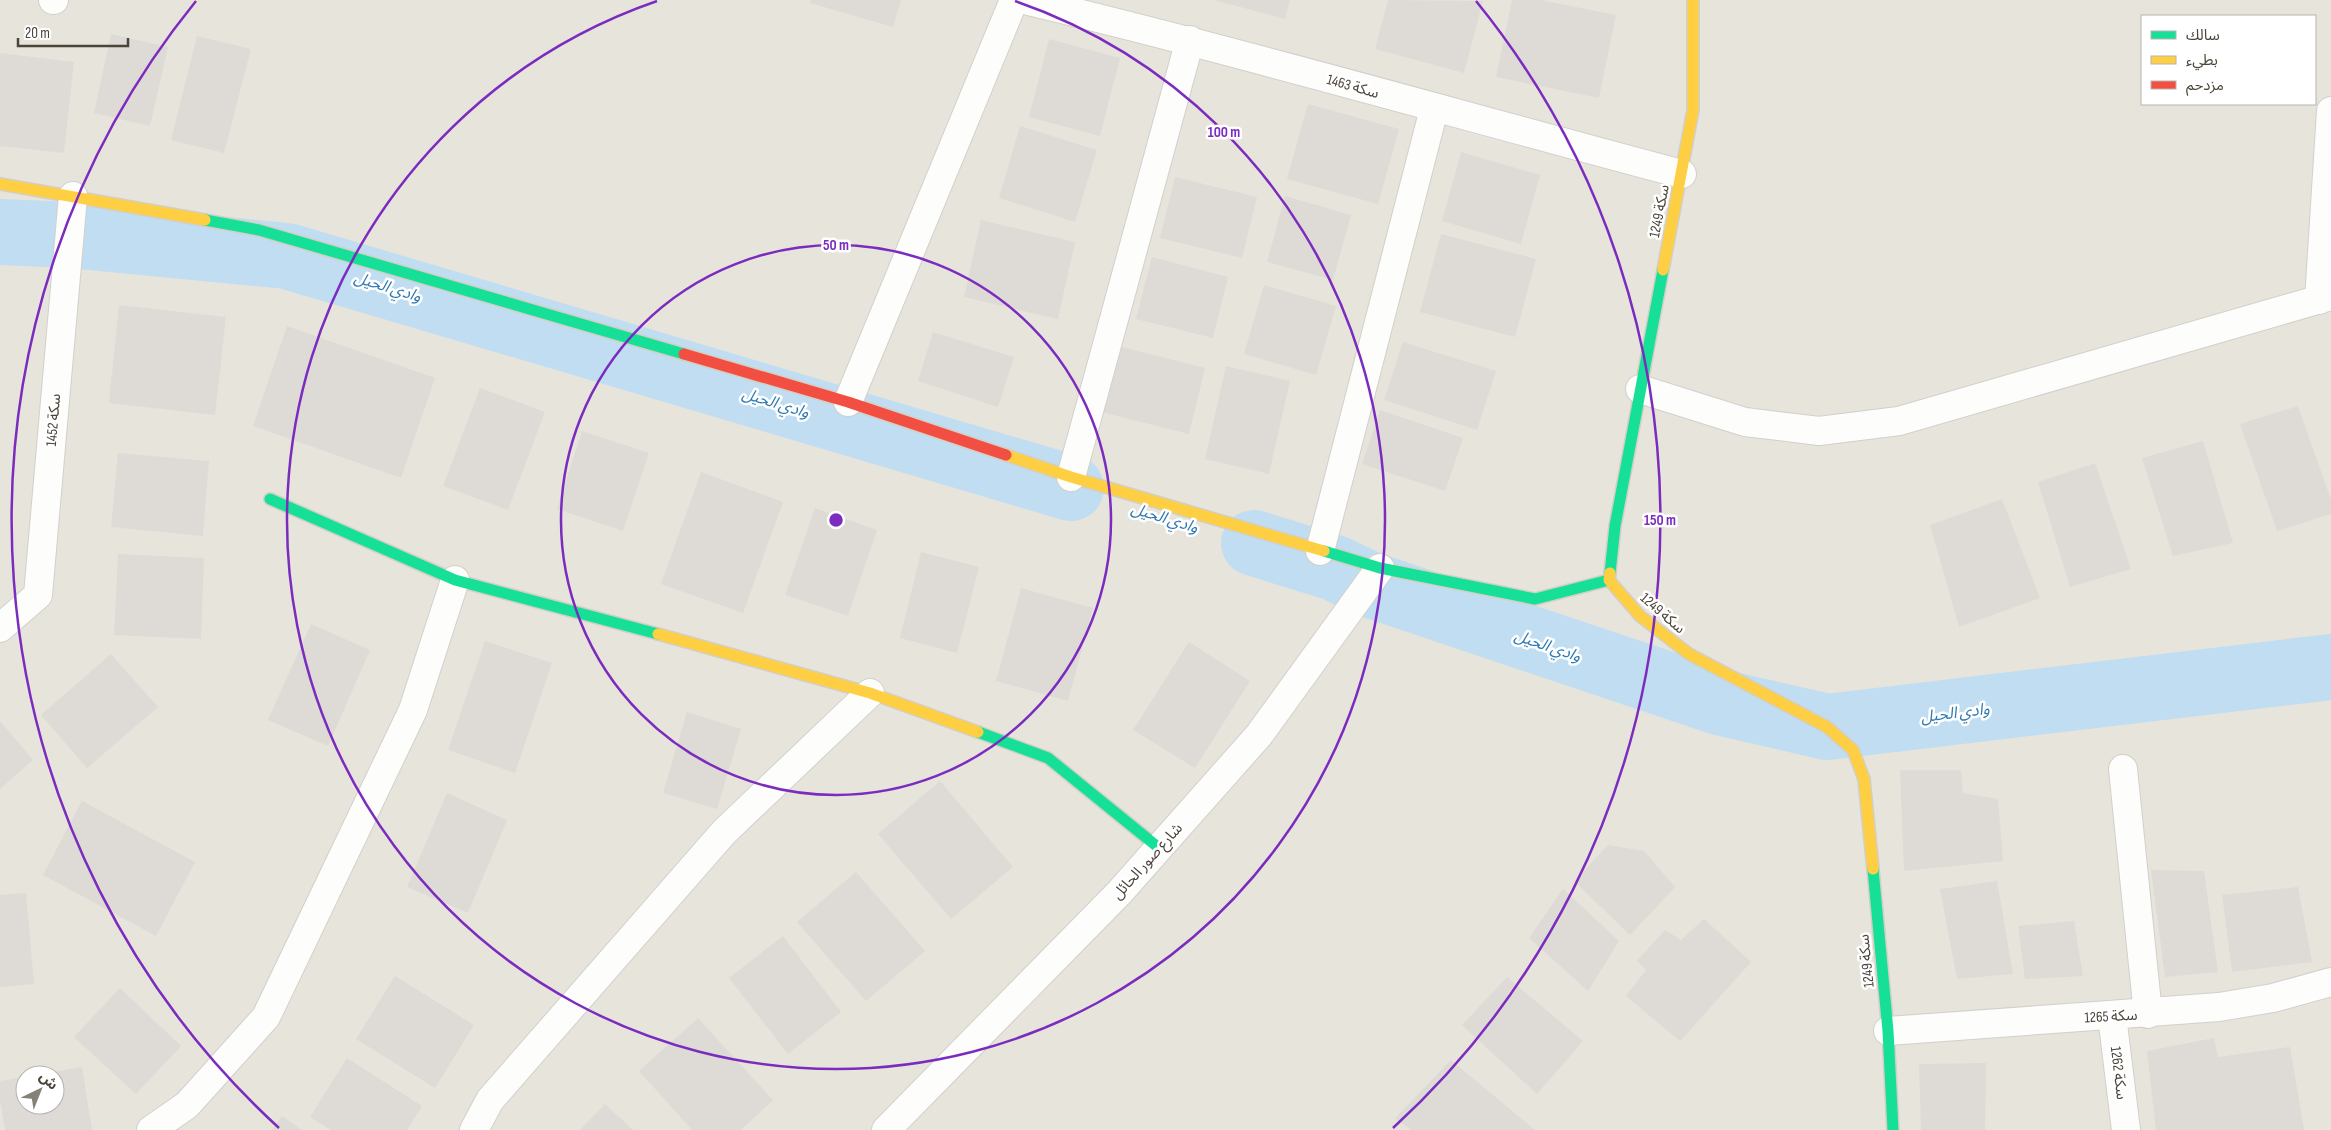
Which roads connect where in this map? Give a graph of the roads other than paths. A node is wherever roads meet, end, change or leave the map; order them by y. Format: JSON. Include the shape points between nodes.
{"nodes":[{"id":1,"x":1014,"y":0,"type":"edge"},
{"id":2,"x":1024,"y":0,"type":"edge"},
{"id":3,"x":1693,"y":0,"type":"edge"},
{"id":4,"x":1190,"y":40,"type":"junction"},
{"id":5,"x":1434,"y":109,"type":"junction"},
{"id":6,"x":2331,"y":111,"type":"edge"},
{"id":7,"x":1682,"y":174,"type":"junction"},
{"id":8,"x":0,"y":184,"type":"edge"},
{"id":9,"x":73,"y":196,"type":"junction"},
{"id":10,"x":2325,"y":298,"type":"edge"},
{"id":11,"x":1640,"y":389,"type":"junction"},
{"id":12,"x":848,"y":402,"type":"junction"},
{"id":13,"x":1071,"y":477,"type":"junction"},
{"id":14,"x":270,"y":498,"type":"dead end"},
{"id":15,"x":1320,"y":551,"type":"junction"},
{"id":16,"x":1380,"y":568,"type":"junction"},
{"id":17,"x":455,"y":580,"type":"junction"},
{"id":18,"x":1609,"y":580,"type":"junction"},
{"id":19,"x":0,"y":628,"type":"edge"},
{"id":20,"x":870,"y":693,"type":"junction"},
{"id":21,"x":2123,"y":769,"type":"dead end"},
{"id":22,"x":1159,"y":848,"type":"junction"},
{"id":23,"x":2331,"y":982,"type":"edge"},
{"id":24,"x":2148,"y":1014,"type":"junction"},
{"id":25,"x":2112,"y":1016,"type":"junction"},
{"id":26,"x":1888,"y":1031,"type":"junction"},
{"id":27,"x":151,"y":1130,"type":"edge"},
{"id":28,"x":474,"y":1130,"type":"edge"},
{"id":29,"x":886,"y":1130,"type":"edge"},
{"id":30,"x":1893,"y":1130,"type":"edge"},
{"id":31,"x":2126,"y":1130,"type":"edge"}],
"edges":[{"from":1,"to":12,"type":"street"},
{"from":2,"to":4,"type":"street","name":"سكة 1463"},
{"from":3,"to":7,"type":"street","name":"سكة 1249","via":[[1693,110]]},
{"from":4,"to":5,"type":"street","name":"سكة 1463"},
{"from":4,"to":13,"type":"street"},
{"from":5,"to":7,"type":"street","name":"سكة 1463"},
{"from":5,"to":15,"type":"street"},
{"from":6,"to":10,"type":"street"},
{"from":7,"to":11,"type":"street","name":"سكة 1249"},
{"from":8,"to":9,"type":"street"},
{"from":9,"to":12,"type":"street","via":[[259,230]]},
{"from":9,"to":19,"type":"street","name":"سكة 1452","via":[[38,595]]},
{"from":10,"to":11,"type":"street","via":[[1899,421],[1819,431],[1745,422]]},
{"from":11,"to":18,"type":"street","name":"سكة 1249","via":[[1615,526]]},
{"from":12,"to":13,"type":"street"},
{"from":13,"to":15,"type":"street"},
{"from":14,"to":17,"type":"street"},
{"from":15,"to":16,"type":"street"},
{"from":16,"to":18,"type":"street","via":[[1535,599]]},
{"from":16,"to":22,"type":"street","name":"شارع صور الحائل","via":[[1259,735]]},
{"from":17,"to":20,"type":"street"},
{"from":17,"to":27,"type":"street","via":[[413,710],[266,1017],[187,1105]]},
{"from":18,"to":26,"type":"street","name":"سكة 1249","via":[[1640,616],[1689,654],[1827,727],[1853,750],[1864,779]]},
{"from":20,"to":22,"type":"street","via":[[1048,758]]},
{"from":20,"to":28,"type":"street","via":[[724,832],[490,1100]]},
{"from":21,"to":24,"type":"street"},
{"from":22,"to":29,"type":"street","name":"شارع صور الحائل","via":[[1119,893]]},
{"from":23,"to":24,"type":"street","name":"سكة 1265","via":[[2273,998]]},
{"from":24,"to":25,"type":"street","name":"سكة 1265"},
{"from":25,"to":26,"type":"street","name":"سكة 1265"},
{"from":25,"to":31,"type":"street","name":"سكة 1262"},
{"from":26,"to":30,"type":"street","name":"سكة 1249"}]}
